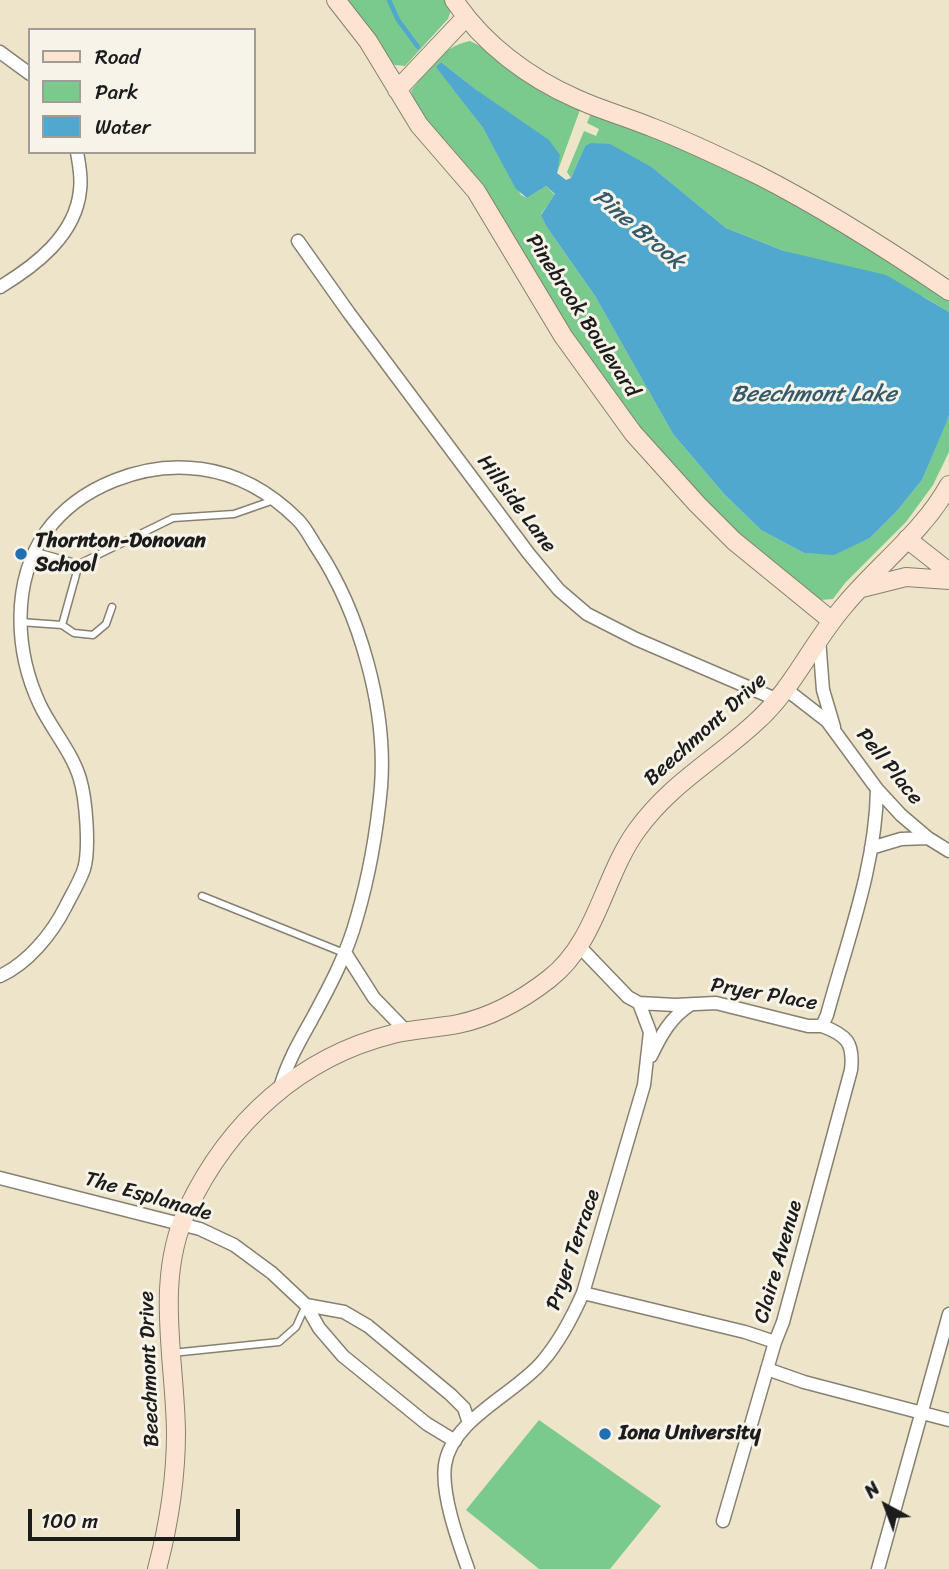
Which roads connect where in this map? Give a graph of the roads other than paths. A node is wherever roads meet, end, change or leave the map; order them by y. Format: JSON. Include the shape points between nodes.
{"nodes":[{"id":1,"x":337,"y":0,"type":"edge"},
{"id":2,"x":454,"y":0,"type":"edge"},
{"id":3,"x":466,"y":17,"type":"junction"},
{"id":4,"x":0,"y":52,"type":"edge"},
{"id":5,"x":28,"y":73,"type":"edge"},
{"id":6,"x":397,"y":90,"type":"junction"},
{"id":7,"x":77,"y":154,"type":"edge"},
{"id":8,"x":298,"y":241,"type":"dead end"},
{"id":9,"x":0,"y":287,"type":"edge"},
{"id":10,"x":949,"y":291,"type":"edge"},
{"id":11,"x":949,"y":485,"type":"edge"},
{"id":12,"x":274,"y":500,"type":"junction"},
{"id":13,"x":907,"y":539,"type":"junction"},
{"id":14,"x":36,"y":552,"type":"junction"},
{"id":15,"x":79,"y":564,"type":"junction"},
{"id":16,"x":949,"y":572,"type":"edge"},
{"id":17,"x":949,"y":580,"type":"edge"},
{"id":18,"x":859,"y":589,"type":"junction"},
{"id":19,"x":112,"y":607,"type":"dead end"},
{"id":20,"x":832,"y":621,"type":"junction"},
{"id":21,"x":20,"y":622,"type":"junction"},
{"id":22,"x":62,"y":625,"type":"junction"},
{"id":23,"x":819,"y":639,"type":"junction"},
{"id":24,"x":782,"y":695,"type":"junction"},
{"id":25,"x":835,"y":730,"type":"junction"},
{"id":26,"x":877,"y":789,"type":"junction"},
{"id":27,"x":928,"y":838,"type":"junction"},
{"id":28,"x":871,"y":848,"type":"junction"},
{"id":29,"x":949,"y":851,"type":"edge"},
{"id":30,"x":202,"y":896,"type":"dead end"},
{"id":31,"x":579,"y":946,"type":"junction"},
{"id":32,"x":346,"y":954,"type":"junction"},
{"id":33,"x":0,"y":976,"type":"edge"},
{"id":34,"x":639,"y":1003,"type":"junction"},
{"id":35,"x":692,"y":1004,"type":"junction"},
{"id":36,"x":822,"y":1026,"type":"junction"},
{"id":37,"x":406,"y":1031,"type":"junction"},
{"id":38,"x":648,"y":1062,"type":"junction"},
{"id":39,"x":280,"y":1088,"type":"junction"},
{"id":40,"x":0,"y":1178,"type":"edge"},
{"id":41,"x":182,"y":1224,"type":"junction"},
{"id":42,"x":583,"y":1293,"type":"junction"},
{"id":43,"x":306,"y":1305,"type":"junction"},
{"id":44,"x":949,"y":1314,"type":"edge"},
{"id":45,"x":775,"y":1342,"type":"junction"},
{"id":46,"x":170,"y":1354,"type":"junction"},
{"id":47,"x":767,"y":1369,"type":"junction"},
{"id":48,"x":922,"y":1412,"type":"junction"},
{"id":49,"x":949,"y":1420,"type":"edge"},
{"id":50,"x":469,"y":1423,"type":"junction"},
{"id":51,"x":454,"y":1441,"type":"junction"},
{"id":52,"x":723,"y":1521,"type":"dead end"},
{"id":53,"x":883,"y":1567,"type":"edge"},
{"id":54,"x":158,"y":1569,"type":"edge"},
{"id":55,"x":468,"y":1569,"type":"edge"}],
"edges":[{"from":1,"to":6,"type":"street","name":"Pinebrook Boulevard"},
{"from":2,"to":3,"type":"street"},
{"from":3,"to":6,"type":"street"},
{"from":3,"to":10,"type":"street","via":[[497,49],[544,83],[671,135],[789,191],[845,221]]},
{"from":4,"to":5,"type":"street"},
{"from":6,"to":20,"type":"street","name":"Pinebrook Boulevard","via":[[419,125],[476,191],[563,336],[633,433],[734,541]]},
{"from":7,"to":9,"type":"street","via":[[80,194],[69,224],[40,259]]},
{"from":8,"to":24,"type":"street","name":"Hillside Lane","via":[[559,590],[587,614],[636,639]]},
{"from":11,"to":13,"type":"street","name":"Beechmont Drive"},
{"from":12,"to":14,"type":"street","via":[[236,478],[199,468],[138,473],[103,485],[76,502],[47,532]]},
{"from":12,"to":15,"type":"lane","via":[[234,514],[173,518]]},
{"from":12,"to":32,"type":"street","via":[[299,521],[334,574],[368,667],[377,710],[381,785],[370,865]]},
{"from":13,"to":16,"type":"street"},
{"from":13,"to":18,"type":"street","name":"Beechmont Drive"},
{"from":14,"to":15,"type":"lane"},
{"from":14,"to":21,"type":"street","via":[[25,581]]},
{"from":15,"to":22,"type":"lane"},
{"from":17,"to":18,"type":"street","via":[[906,577]]},
{"from":18,"to":20,"type":"street","name":"Beechmont Drive"},
{"from":19,"to":22,"type":"lane","via":[[106,624],[93,635],[75,633]]},
{"from":20,"to":23,"type":"street","name":"Beechmont Drive"},
{"from":21,"to":22,"type":"lane"},
{"from":21,"to":33,"type":"street","via":[[24,659],[36,695],[80,779],[88,844],[84,869],[54,927],[15,969]]},
{"from":23,"to":24,"type":"street","name":"Beechmont Drive"},
{"from":23,"to":25,"type":"street","name":"Pell Place","via":[[823,690]]},
{"from":24,"to":25,"type":"street","name":"Pell Place","via":[[819,714]]},
{"from":24,"to":31,"type":"street","name":"Beechmont Drive","via":[[654,808],[622,853]]},
{"from":25,"to":26,"type":"street","name":"Pell Place"},
{"from":26,"to":27,"type":"street","name":"Pell Place"},
{"from":26,"to":28,"type":"street","name":"Pryer Place"},
{"from":27,"to":28,"type":"street","via":[[901,839]]},
{"from":27,"to":29,"type":"street","name":"Pell Place"},
{"from":28,"to":36,"type":"street","name":"Pryer Place","via":[[854,924]]},
{"from":30,"to":32,"type":"lane"},
{"from":31,"to":34,"type":"street"},
{"from":31,"to":37,"type":"street","name":"Beechmont Drive","via":[[548,980],[499,1011],[455,1025]]},
{"from":32,"to":37,"type":"street","via":[[374,998]]},
{"from":32,"to":39,"type":"street"},
{"from":34,"to":35,"type":"street","name":"Pryer Place"},
{"from":34,"to":38,"type":"street","name":"Pryer Terrace","via":[[650,1032]]},
{"from":35,"to":36,"type":"street","name":"Pryer Place","via":[[716,1003]]},
{"from":35,"to":38,"type":"street","name":"Pryer Terrace","via":[[665,1028]]},
{"from":36,"to":45,"type":"street","name":"Claire Avenue","via":[[847,1040],[852,1051],[851,1070]]},
{"from":37,"to":39,"type":"street","name":"Beechmont Drive","via":[[349,1049]]},
{"from":38,"to":42,"type":"street","name":"Pryer Terrace"},
{"from":39,"to":41,"type":"street","name":"Beechmont Drive","via":[[227,1146]]},
{"from":40,"to":41,"type":"street","name":"The Esplanade"},
{"from":41,"to":43,"type":"street","name":"The Esplanade","via":[[246,1252]]},
{"from":41,"to":46,"type":"street","name":"Beechmont Drive","via":[[170,1276]]},
{"from":42,"to":45,"type":"street"},
{"from":42,"to":50,"type":"street","name":"Pryer Terrace","via":[[569,1325],[542,1362]]},
{"from":43,"to":46,"type":"lane","via":[[296,1327],[279,1342]]},
{"from":43,"to":50,"type":"street","via":[[344,1312],[368,1326],[451,1395],[464,1408]]},
{"from":43,"to":51,"type":"street","name":"The Esplanade","via":[[318,1328],[344,1356]]},
{"from":44,"to":48,"type":"street"},
{"from":45,"to":47,"type":"street","name":"Claire Avenue"},
{"from":46,"to":54,"type":"street","name":"Beechmont Drive","via":[[175,1470]]},
{"from":47,"to":48,"type":"street"},
{"from":47,"to":52,"type":"street","name":"Claire Avenue"},
{"from":48,"to":49,"type":"street"},
{"from":48,"to":53,"type":"street"},
{"from":50,"to":51,"type":"street","name":"Pryer Terrace"},
{"from":51,"to":55,"type":"street","name":"Pryer Terrace","via":[[444,1478]]}]}
